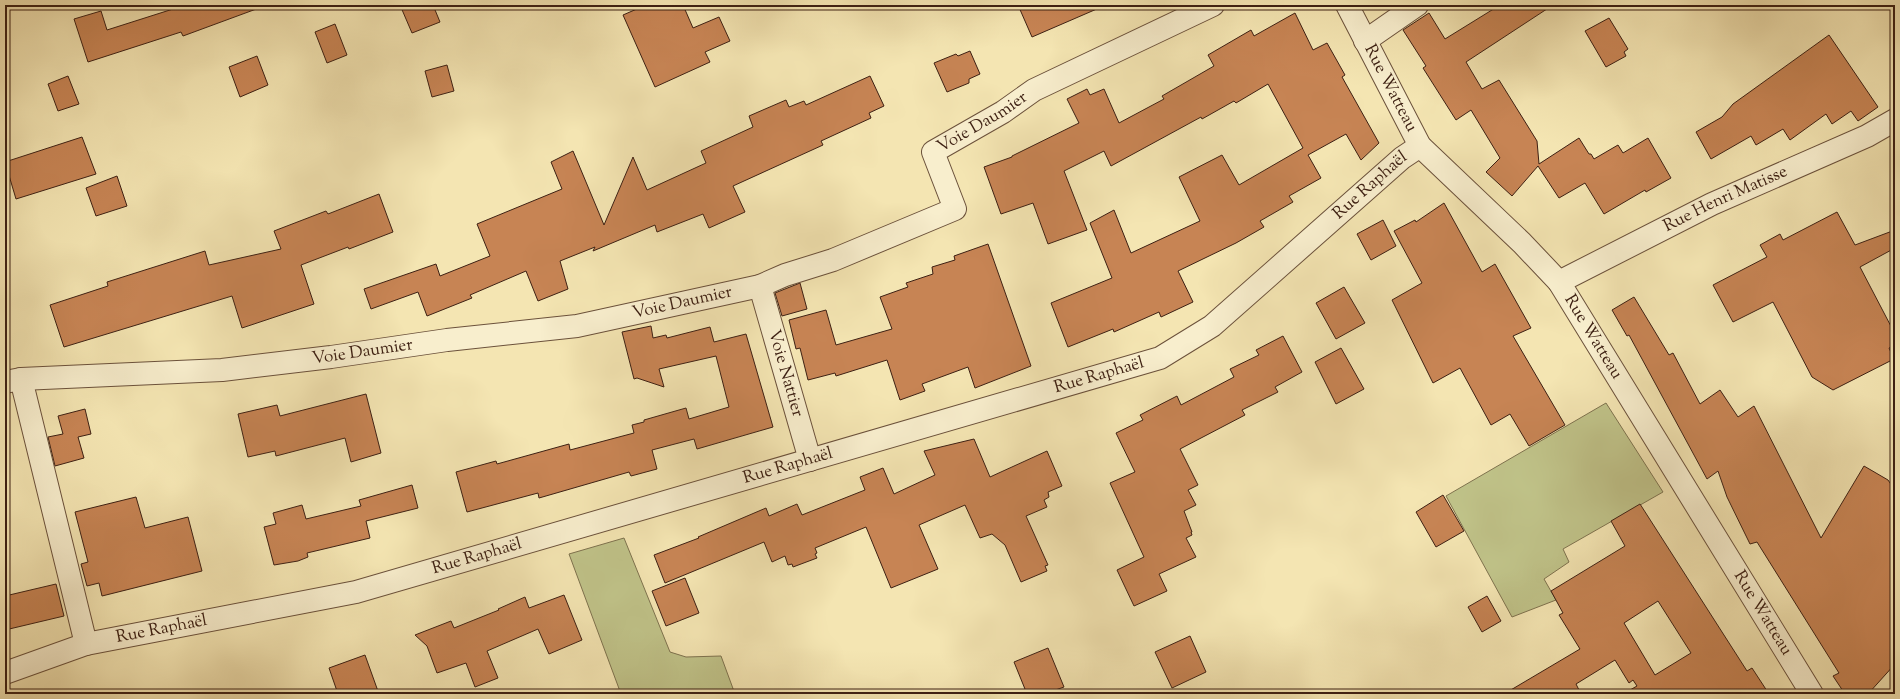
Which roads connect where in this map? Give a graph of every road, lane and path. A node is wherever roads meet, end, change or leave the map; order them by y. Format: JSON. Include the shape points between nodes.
{"nodes":[{"id":1,"x":1213,"y":5,"type":"edge"},
{"id":2,"x":1347,"y":5,"type":"edge"},
{"id":3,"x":1418,"y":5,"type":"edge"},
{"id":4,"x":1365,"y":41,"type":"junction"},
{"id":5,"x":1895,"y":120,"type":"edge"},
{"id":6,"x":1420,"y":146,"type":"junction"},
{"id":7,"x":1559,"y":282,"type":"junction"},
{"id":8,"x":760,"y":286,"type":"junction"},
{"id":9,"x":13,"y":380,"type":"edge"},
{"id":10,"x":810,"y":460,"type":"junction"},
{"id":11,"x":86,"y":644,"type":"junction"},
{"id":12,"x":5,"y":673,"type":"edge"},
{"id":13,"x":1812,"y":694,"type":"edge"}],
"edges":[{"from":1,"to":8,"type":"street","name":"Voie Daumier","via":[[1034,90],[1003,112],[934,152],[955,209],[833,260]]},
{"from":2,"to":4,"type":"street","name":"Rue Watteau"},
{"from":3,"to":4,"type":"street"},
{"from":4,"to":6,"type":"street","name":"Rue Watteau"},
{"from":5,"to":7,"type":"street","name":"Rue Henri Matisse","via":[[1867,136],[1712,204]]},
{"from":6,"to":7,"type":"street","name":"Rue Watteau","via":[[1522,243]]},
{"from":6,"to":10,"type":"street","name":"Rue Raphaël","via":[[1402,158],[1212,326],[1160,358]]},
{"from":7,"to":13,"type":"street","name":"Rue Watteau"},
{"from":8,"to":9,"type":"street","name":"Voie Daumier","via":[[577,326],[447,340],[331,357],[222,370]]},
{"from":8,"to":10,"type":"street","name":"Voie Nattier"},
{"from":9,"to":11,"type":"street"},
{"from":10,"to":11,"type":"street","name":"Rue Raphaël","via":[[356,592]]},
{"from":11,"to":12,"type":"street","name":"Rue Raphaël"}]}
